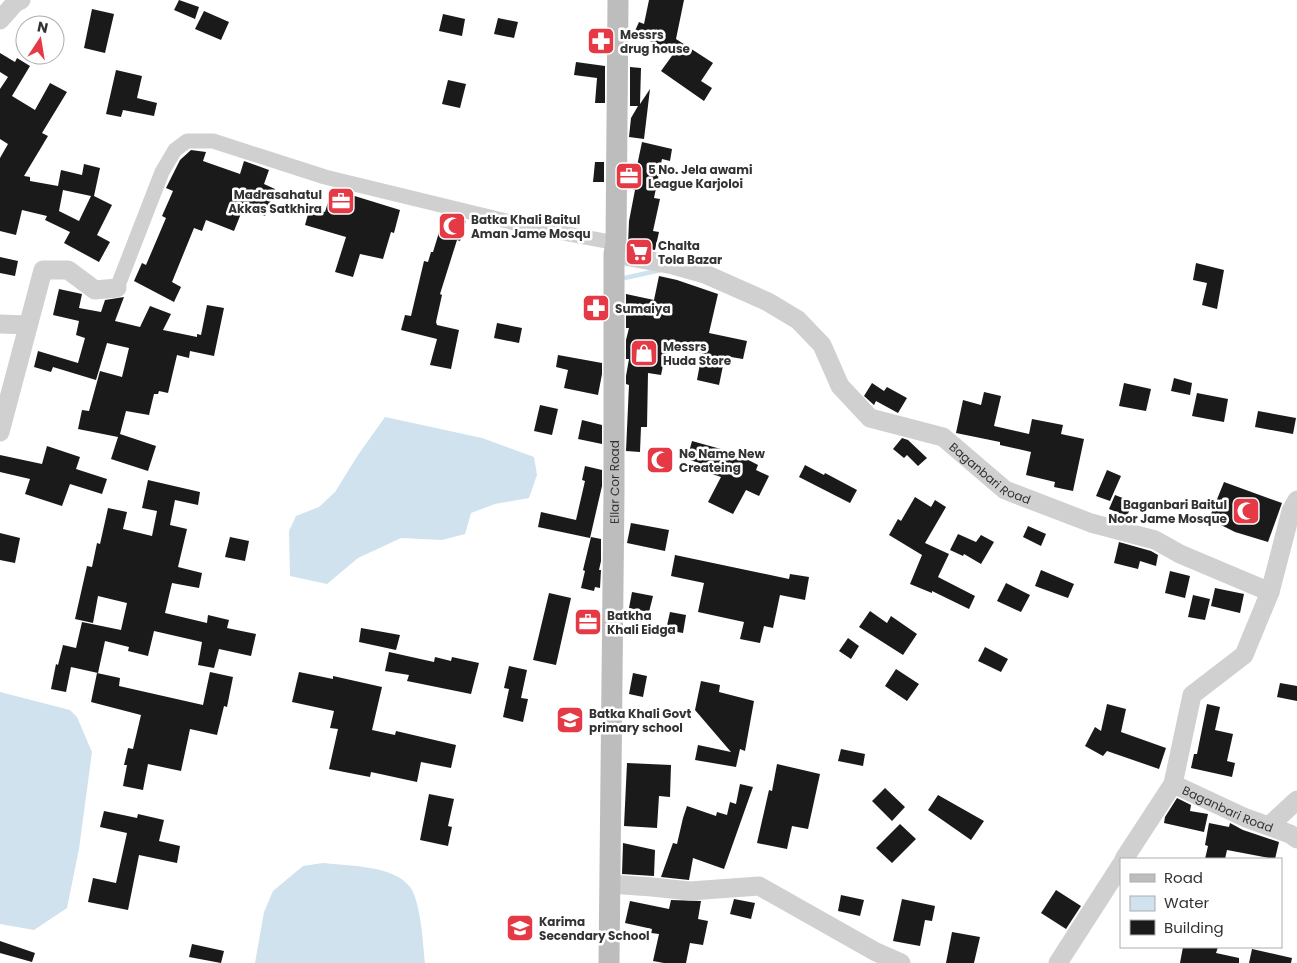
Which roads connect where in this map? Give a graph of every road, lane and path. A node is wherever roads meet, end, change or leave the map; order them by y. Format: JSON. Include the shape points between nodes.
{"nodes":[{"id":1,"x":21,"y":0,"type":"edge"},
{"id":2,"x":618,"y":0,"type":"edge"},
{"id":3,"x":0,"y":20,"type":"edge"},
{"id":4,"x":615,"y":249,"type":"junction"},
{"id":5,"x":117,"y":288,"type":"joint"},
{"id":6,"x":0,"y":324,"type":"edge"},
{"id":7,"x":28,"y":325,"type":"junction"},
{"id":8,"x":0,"y":432,"type":"edge"},
{"id":9,"x":1295,"y":508,"type":"edge"},
{"id":10,"x":1270,"y":592,"type":"junction"},
{"id":11,"x":1172,"y":784,"type":"junction"},
{"id":12,"x":1297,"y":800,"type":"edge"},
{"id":13,"x":1269,"y":826,"type":"junction"},
{"id":14,"x":1297,"y":839,"type":"edge"},
{"id":15,"x":1125,"y":858,"type":"edge"},
{"id":16,"x":1120,"y":867,"type":"edge"},
{"id":17,"x":610,"y":884,"type":"junction"},
{"id":18,"x":609,"y":963,"type":"edge"},
{"id":19,"x":901,"y":963,"type":"edge"},
{"id":20,"x":1058,"y":963,"type":"edge"}],
"edges":[{"from":1,"to":3,"type":"street"},
{"from":2,"to":4,"type":"main road","name":"Ellar Cor Road"},
{"from":4,"to":5,"type":"street","via":[[325,177],[213,141],[187,140],[176,150],[162,172]]},
{"from":4,"to":10,"type":"street","name":"Baganbari Road","via":[[705,274],[768,302],[798,320],[822,345],[840,386],[870,418],[944,437],[1006,490],[1091,522],[1155,540]]},
{"from":4,"to":17,"type":"main road","name":"Ellar Cor Road"},
{"from":5,"to":7,"type":"street","via":[[95,290],[68,270],[43,270]]},
{"from":6,"to":7,"type":"street"},
{"from":7,"to":8,"type":"street"},
{"from":9,"to":10,"type":"street","name":"Baganbari Road"},
{"from":10,"to":11,"type":"street","name":"Baganbari Road","via":[[1244,655],[1192,696]]},
{"from":11,"to":13,"type":"street","name":"Baganbari Road"},
{"from":11,"to":15,"type":"street"},
{"from":12,"to":13,"type":"street"},
{"from":13,"to":14,"type":"street","name":"Baganbari Road"},
{"from":16,"to":20,"type":"street"},
{"from":17,"to":18,"type":"main road","name":"Ellar Cor Road"},
{"from":17,"to":19,"type":"street","via":[[690,891],[759,886]]}]}
